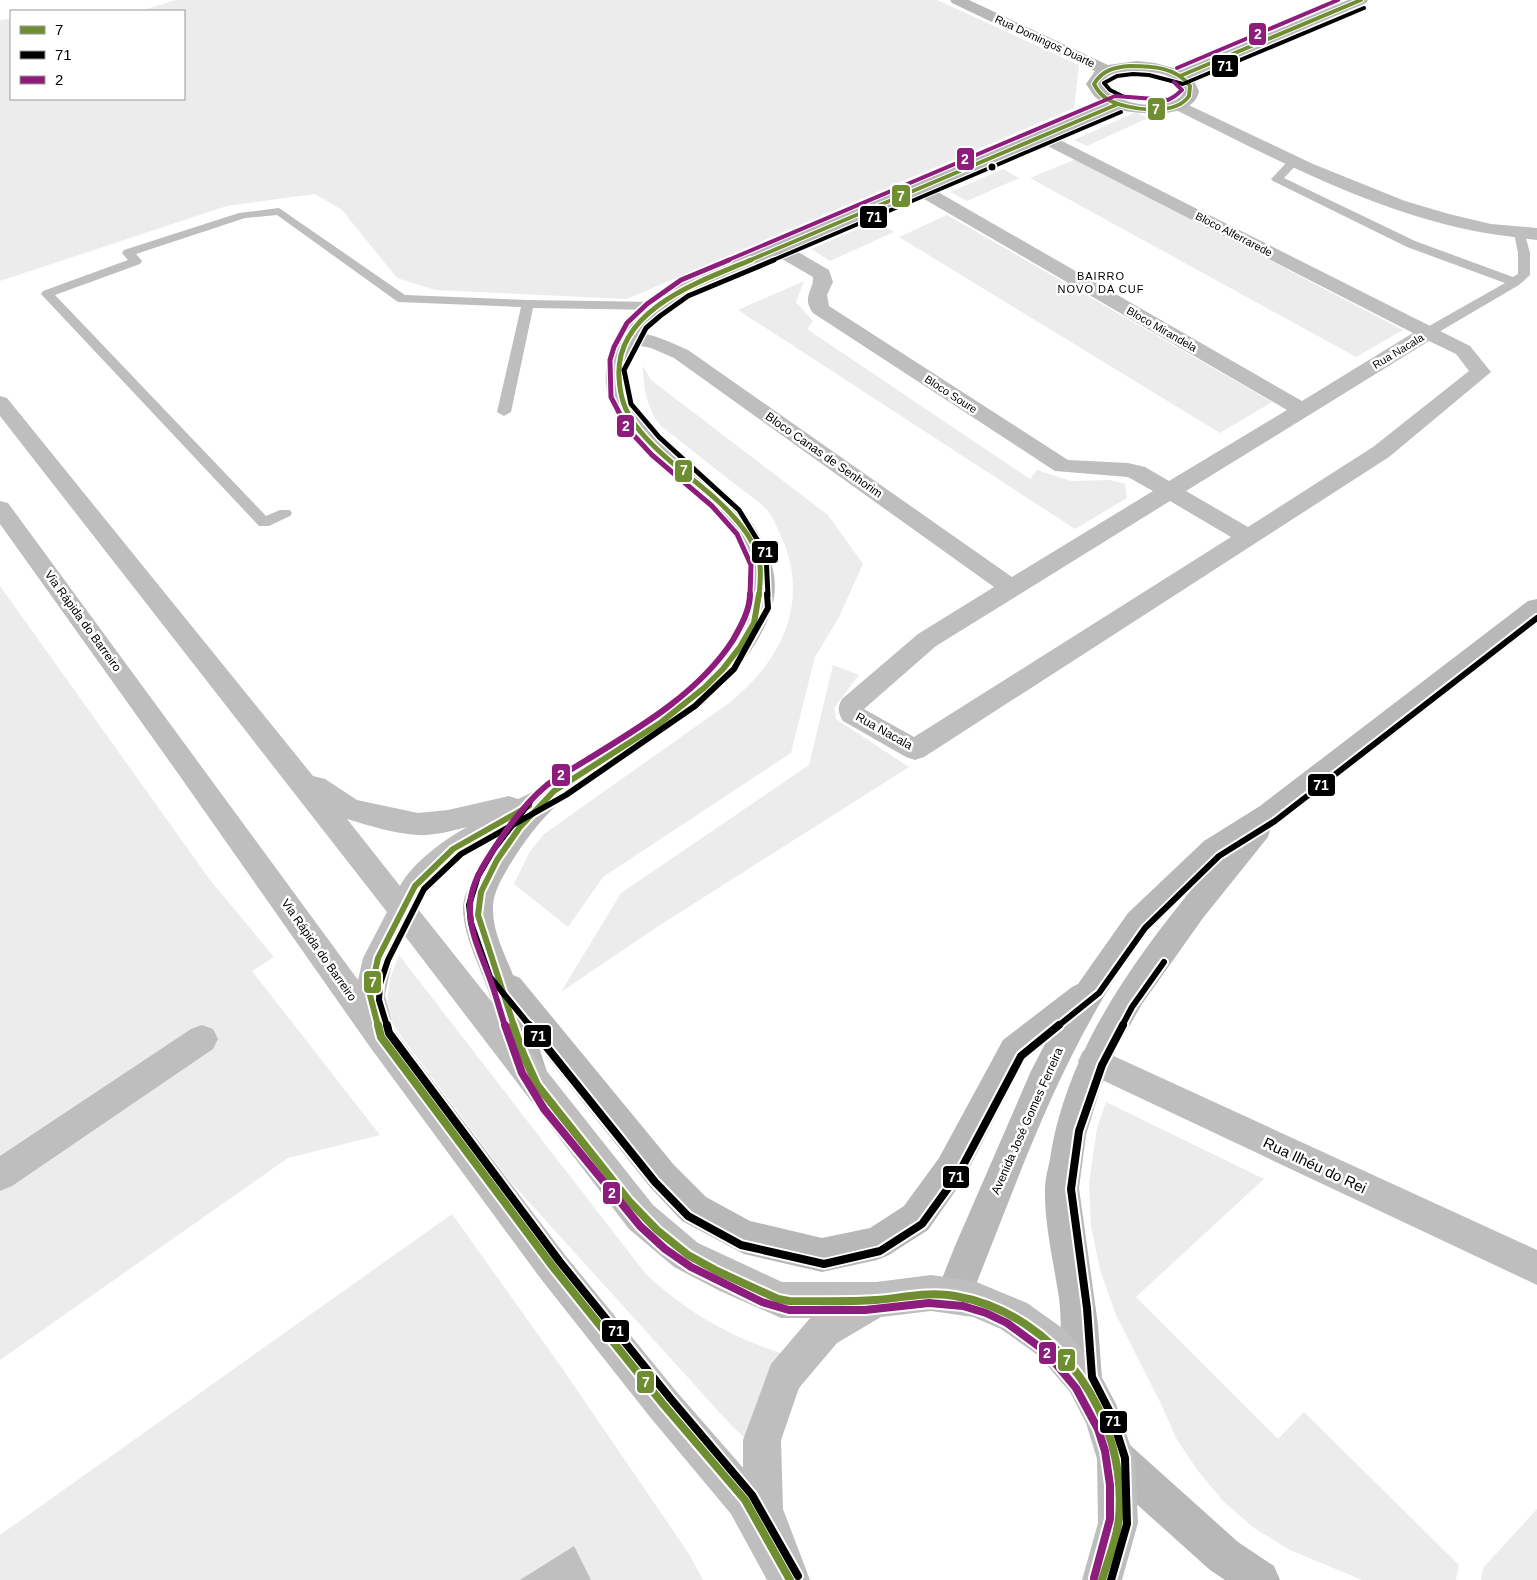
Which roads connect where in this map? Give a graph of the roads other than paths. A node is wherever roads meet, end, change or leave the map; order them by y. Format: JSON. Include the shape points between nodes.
{"nodes":[{"id":1,"x":957,"y":0,"type":"edge"},
{"id":2,"x":1362,"y":0,"type":"edge"},
{"id":3,"x":1106,"y":70,"type":"junction"},
{"id":4,"x":1180,"y":76,"type":"junction"},
{"id":5,"x":1118,"y":104,"type":"junction"},
{"id":6,"x":1178,"y":105,"type":"junction"},
{"id":7,"x":1042,"y":136,"type":"junction"},
{"id":8,"x":1294,"y":161,"type":"junction"},
{"id":9,"x":918,"y":188,"type":"junction"},
{"id":10,"x":1528,"y":234,"type":"edge"},
{"id":11,"x":777,"y":248,"type":"junction"},
{"id":12,"x":1515,"y":282,"type":"junction"},
{"id":13,"x":528,"y":304,"type":"junction"},
{"id":14,"x":658,"y":306,"type":"junction"},
{"id":15,"x":1427,"y":333,"type":"junction"},
{"id":16,"x":628,"y":338,"type":"junction"},
{"id":17,"x":0,"y":402,"type":"edge"},
{"id":18,"x":1303,"y":410,"type":"junction"},
{"id":19,"x":504,"y":412,"type":"dead end"},
{"id":20,"x":1170,"y":491,"type":"junction"},
{"id":21,"x":0,"y":508,"type":"edge"},
{"id":22,"x":285,"y":513,"type":"dead end"},
{"id":23,"x":1248,"y":537,"type":"junction"},
{"id":24,"x":1012,"y":588,"type":"junction"},
{"id":25,"x":1537,"y":607,"type":"edge"},
{"id":26,"x":297,"y":774,"type":"junction"},
{"id":27,"x":549,"y":795,"type":"junction"},
{"id":28,"x":1270,"y":814,"type":"junction"},
{"id":29,"x":403,"y":911,"type":"junction"},
{"id":30,"x":496,"y":972,"type":"junction"},
{"id":31,"x":1093,"y":987,"type":"junction"},
{"id":32,"x":381,"y":1037,"type":"junction"},
{"id":33,"x":202,"y":1039,"type":"dead end"},
{"id":34,"x":1094,"y":1061,"type":"junction"},
{"id":35,"x":534,"y":1080,"type":"junction"},
{"id":36,"x":0,"y":1175,"type":"edge"},
{"id":37,"x":1537,"y":1268,"type":"edge"},
{"id":38,"x":953,"y":1296,"type":"junction"},
{"id":39,"x":876,"y":1300,"type":"junction"},
{"id":40,"x":1082,"y":1379,"type":"junction"},
{"id":41,"x":1116,"y":1459,"type":"junction"},
{"id":42,"x":789,"y":1579,"type":"edge"},
{"id":43,"x":1102,"y":1580,"type":"edge"},
{"id":44,"x":1260,"y":1580,"type":"edge"}],
"edges":[{"from":1,"to":3,"type":"street","name":"Rua Domingos Duarte"},
{"from":2,"to":4,"type":"street"},
{"from":3,"to":4,"type":"street","via":[[1143,66]]},
{"from":3,"to":5,"type":"street","via":[[1095,79],[1095,90]]},
{"from":4,"to":6,"type":"street","via":[[1192,91]]},
{"from":5,"to":6,"type":"street","via":[[1156,109]]},
{"from":5,"to":7,"type":"street"},
{"from":6,"to":8,"type":"main road"},
{"from":7,"to":9,"type":"street"},
{"from":7,"to":15,"type":"main road","name":"Bloco Alferrarede"},
{"from":8,"to":10,"type":"main road","via":[[1421,212],[1484,229]]},
{"from":8,"to":12,"type":"lane","via":[[1277,180],[1411,244]]},
{"from":9,"to":11,"type":"street"},
{"from":9,"to":18,"type":"main road","name":"Bloco Mirandela"},
{"from":10,"to":12,"type":"lane","via":[[1524,275]]},
{"from":11,"to":14,"type":"street","via":[[684,288]]},
{"from":11,"to":20,"type":"main road","name":"Bloco Soure","via":[[822,274],[823,282],[817,290],[816,299],[820,309],[1064,466],[1120,467],[1137,472]]},
{"from":12,"to":15,"type":"lane"},
{"from":13,"to":14,"type":"lane"},
{"from":13,"to":19,"type":"lane"},
{"from":13,"to":22,"type":"lane","via":[[402,299],[279,210],[243,215],[128,254],[136,261],[47,294],[264,523]]},
{"from":14,"to":16,"type":"street","via":[[640,321]]},
{"from":15,"to":18,"type":"main road","name":"Rua Nacala"},
{"from":15,"to":23,"type":"main road","name":"Rua Nacala","via":[[1463,350],[1481,372],[1381,452]]},
{"from":16,"to":24,"type":"main road","name":"Bloco Canas de Senhorim","via":[[656,343],[681,354]]},
{"from":16,"to":27,"type":"street","via":[[616,360],[615,381],[619,399],[648,441],[723,503],[742,526],[756,550],[764,586],[759,614],[745,641],[705,688]]},
{"from":17,"to":26,"type":"main road"},
{"from":18,"to":20,"type":"main road","name":"Rua Nacala"},
{"from":20,"to":23,"type":"main road"},
{"from":20,"to":24,"type":"main road","name":"Rua Nacala"},
{"from":21,"to":32,"type":"main road","name":"Via Rápida do Barreiro"},
{"from":23,"to":24,"type":"main road","name":"Rua Nacala","via":[[915,750],[852,714],[851,706],[927,640]]},
{"from":25,"to":28,"type":"street","name":"Avenida José Gomes Ferreira"},
{"from":26,"to":27,"type":"main road","via":[[349,809],[418,824],[485,814]]},
{"from":26,"to":29,"type":"main road"},
{"from":27,"to":29,"type":"main road","via":[[454,849],[415,886]]},
{"from":27,"to":30,"type":"street","via":[[496,861],[480,896],[478,908]]},
{"from":28,"to":31,"type":"street","name":"Avenida José Gomes Ferreira","via":[[1214,849],[1138,922]]},
{"from":28,"to":34,"type":"street","name":"Avenida José Gomes Ferreira","via":[[1170,938],[1125,1002]]},
{"from":29,"to":32,"type":"main road","via":[[378,958],[370,995]]},
{"from":29,"to":35,"type":"main road"},
{"from":30,"to":31,"type":"street","via":[[662,1176],[694,1209],[744,1237],[822,1255],[877,1243],[916,1218],[951,1169],[1014,1050]]},
{"from":30,"to":35,"type":"street"},
{"from":31,"to":38,"type":"street","name":"Avenida José Gomes Ferreira","via":[[1047,1071]]},
{"from":32,"to":42,"type":"main road","name":"Via Rápida do Barreiro","via":[[553,1268],[745,1500]]},
{"from":33,"to":36,"type":"main road"},
{"from":34,"to":37,"type":"main road","name":"Rua Ilhéu do Rei"},
{"from":34,"to":40,"type":"street","name":"Avenida José Gomes Ferreira","via":[[1070,1129],[1062,1189],[1078,1309]]},
{"from":35,"to":39,"type":"main road","via":[[641,1217],[686,1255],[781,1300]]},
{"from":38,"to":39,"type":"main road","via":[[931,1292]]},
{"from":38,"to":40,"type":"main road","via":[[974,1299],[1014,1316],[1052,1344]]},
{"from":39,"to":42,"type":"main road","via":[[824,1330],[784,1377],[762,1440],[763,1509]]},
{"from":40,"to":41,"type":"main road","via":[[1103,1416]]},
{"from":41,"to":43,"type":"main road","via":[[1118,1523]]},
{"from":41,"to":44,"type":"street","via":[[1224,1556]]}]}
